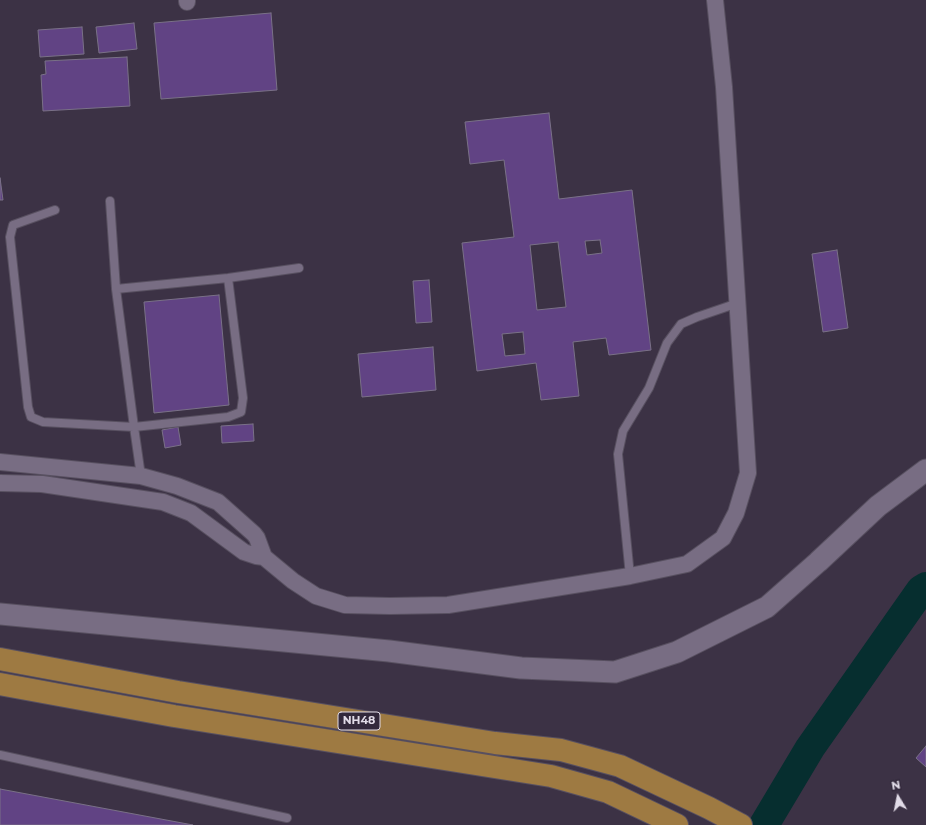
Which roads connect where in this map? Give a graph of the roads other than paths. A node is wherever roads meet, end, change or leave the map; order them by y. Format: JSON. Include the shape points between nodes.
{"nodes":[{"id":1,"x":715,"y":0,"type":"edge"},
{"id":2,"x":110,"y":201,"type":"dead end"},
{"id":3,"x":55,"y":210,"type":"dead end"},
{"id":4,"x":299,"y":268,"type":"dead end"},
{"id":5,"x":228,"y":278,"type":"junction"},
{"id":6,"x":116,"y":289,"type":"junction"},
{"id":7,"x":738,"y":303,"type":"junction"},
{"id":8,"x":134,"y":427,"type":"junction"},
{"id":9,"x":0,"y":462,"type":"edge"},
{"id":10,"x":926,"y":470,"type":"edge"},
{"id":11,"x":141,"y":476,"type":"junction"},
{"id":12,"x":0,"y":483,"type":"edge"},
{"id":13,"x":264,"y":557,"type":"junction"},
{"id":14,"x":630,"y":576,"type":"junction"},
{"id":15,"x":0,"y":614,"type":"edge"},
{"id":16,"x":0,"y":659,"type":"edge"},
{"id":17,"x":0,"y":684,"type":"edge"},
{"id":18,"x":0,"y":755,"type":"edge"},
{"id":19,"x":287,"y":818,"type":"dead end"},
{"id":20,"x":676,"y":825,"type":"edge"},
{"id":21,"x":741,"y":825,"type":"edge"}],
"edges":[{"from":1,"to":7,"type":"street","via":[[724,86]]},
{"from":2,"to":6,"type":"lane"},
{"from":3,"to":8,"type":"lane","via":[[13,225],[10,237],[31,417],[43,422]]},
{"from":4,"to":5,"type":"lane"},
{"from":5,"to":6,"type":"lane"},
{"from":5,"to":8,"type":"lane","via":[[243,398],[241,412],[228,417]]},
{"from":6,"to":8,"type":"lane"},
{"from":7,"to":14,"type":"lane","via":[[681,324],[667,343],[649,388],[624,431],[618,454]]},
{"from":7,"to":14,"type":"street","via":[[748,473],[736,513],[723,538],[687,564]]},
{"from":8,"to":11,"type":"lane"},
{"from":9,"to":11,"type":"street"},
{"from":10,"to":15,"type":"street","via":[[878,506],[767,607],[677,652],[615,672],[521,668],[389,650]]},
{"from":11,"to":13,"type":"street","via":[[177,486],[218,502],[254,534]]},
{"from":12,"to":13,"type":"street","via":[[42,484],[163,502],[191,513],[244,552]]},
{"from":13,"to":14,"type":"street","via":[[316,596],[345,605],[448,605]]},
{"from":16,"to":21,"type":"highway","number":"NH48","via":[[186,693],[495,742],[561,750],[620,766]]},
{"from":17,"to":20,"type":"highway","number":"NH48","via":[[174,716],[551,776],[608,792]]},
{"from":18,"to":19,"type":"lane"}]}
